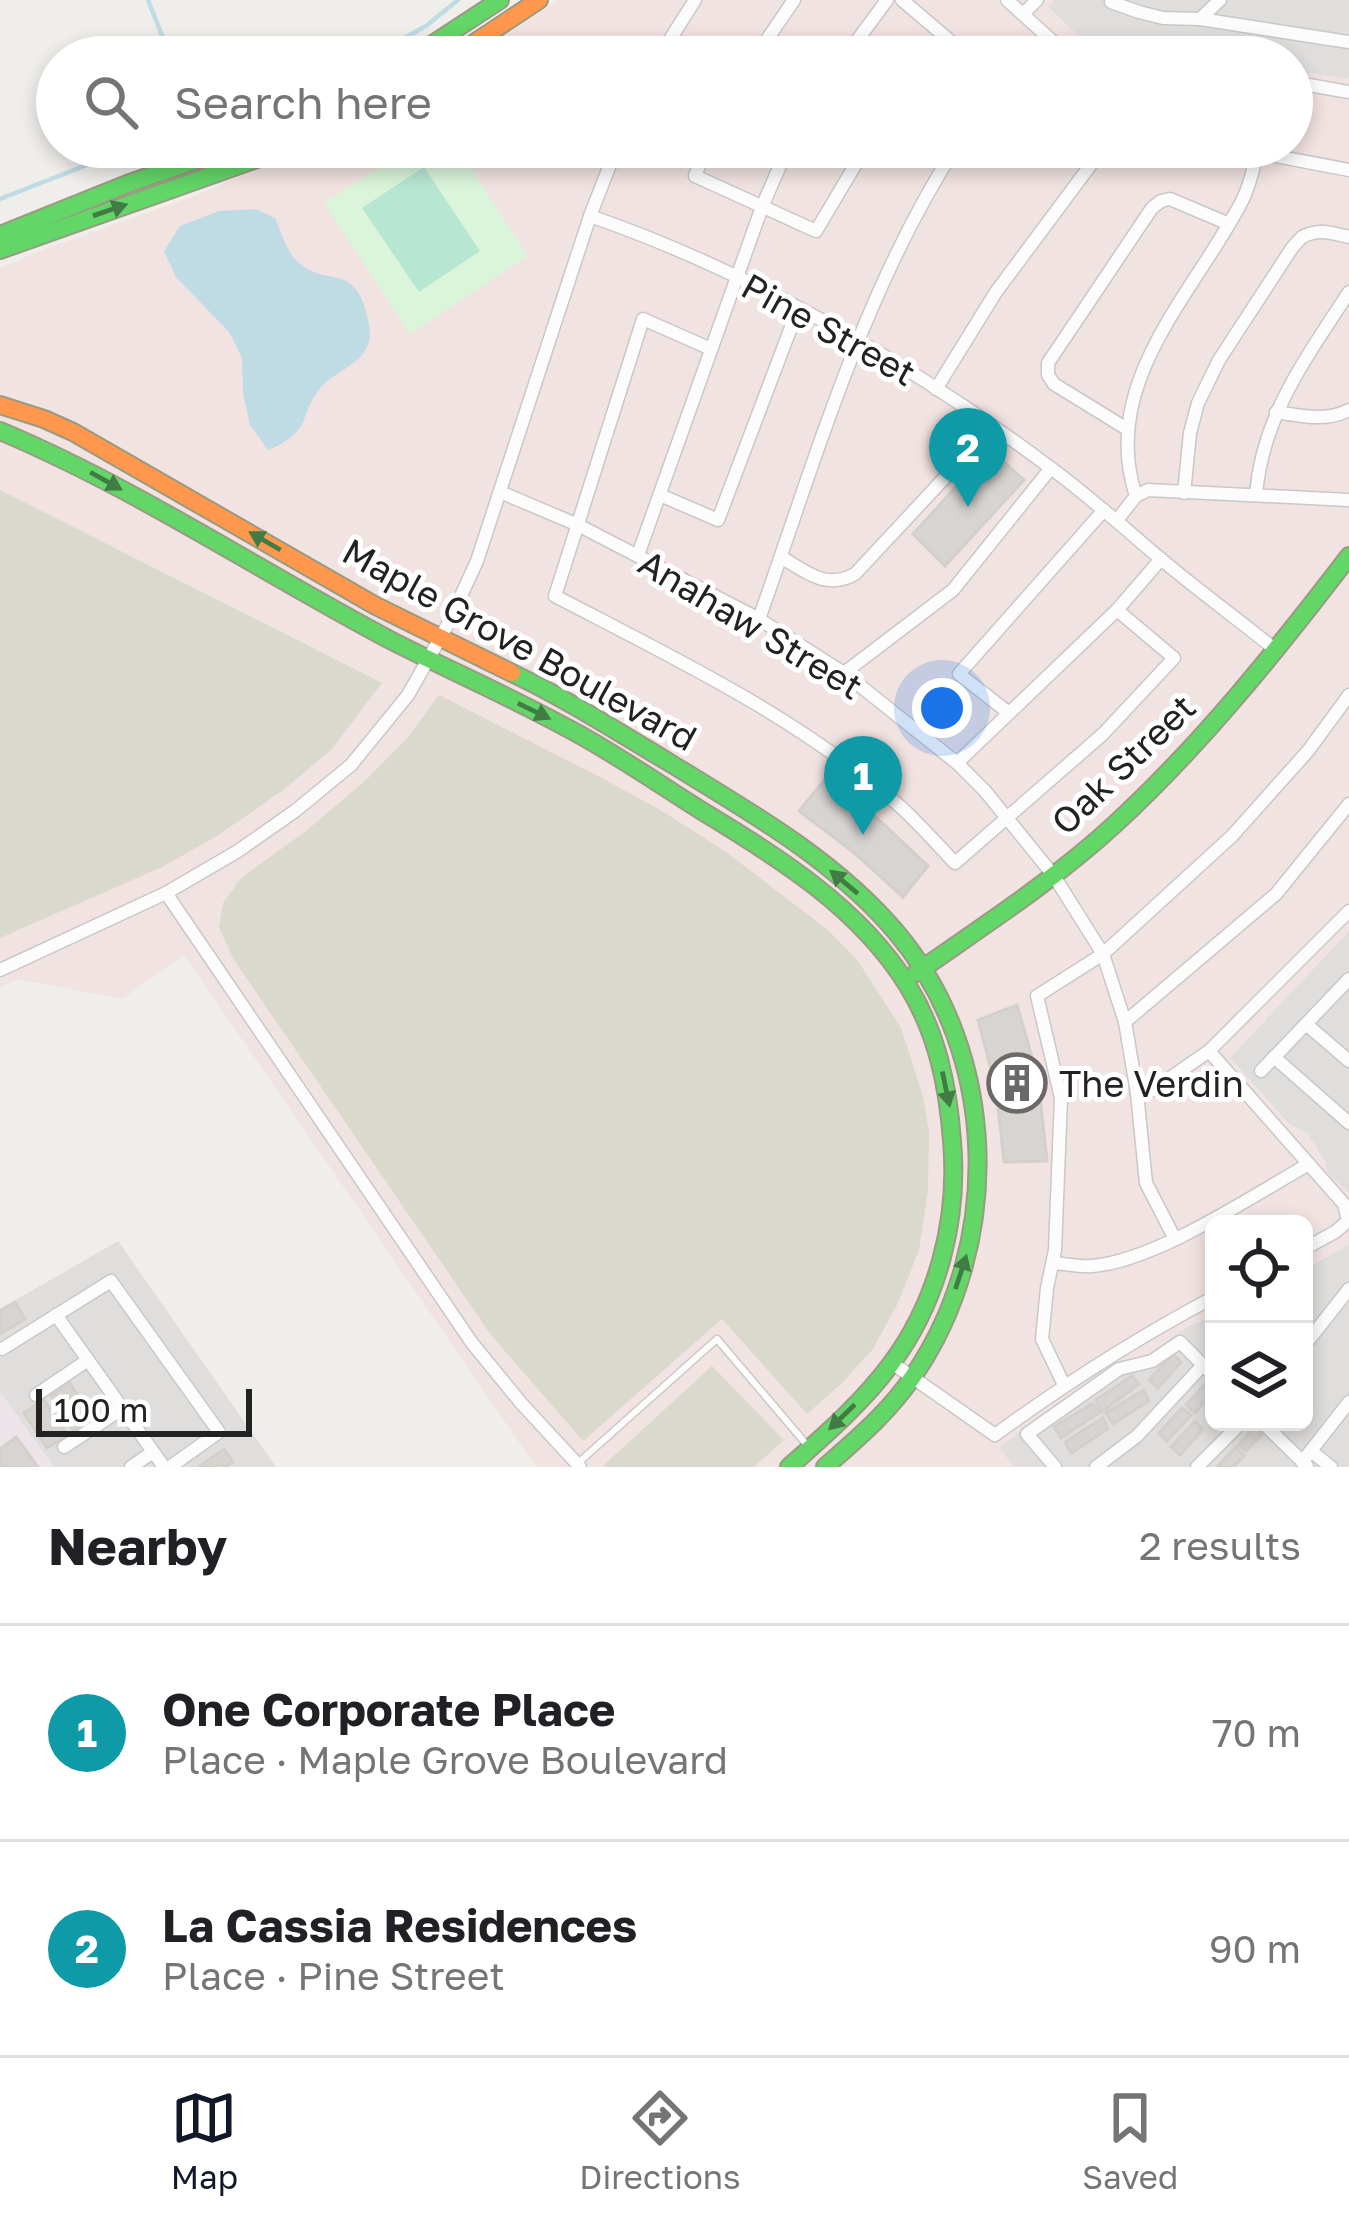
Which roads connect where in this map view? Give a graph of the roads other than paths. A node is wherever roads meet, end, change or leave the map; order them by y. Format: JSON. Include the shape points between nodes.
{"nodes":[{"id":1,"x":500,"y":0,"type":"edge"},
{"id":2,"x":539,"y":0,"type":"edge"},
{"id":3,"x":695,"y":0,"type":"edge"},
{"id":4,"x":794,"y":0,"type":"edge"},
{"id":5,"x":886,"y":0,"type":"edge"},
{"id":6,"x":902,"y":0,"type":"edge"},
{"id":7,"x":1007,"y":0,"type":"edge"},
{"id":8,"x":1037,"y":0,"type":"edge"},
{"id":9,"x":1220,"y":0,"type":"edge"},
{"id":10,"x":1112,"y":1,"type":"edge"},
{"id":11,"x":1023,"y":14,"type":"junction"},
{"id":12,"x":1201,"y":19,"type":"junction"},
{"id":13,"x":445,"y":36,"type":"edge"},
{"id":14,"x":485,"y":36,"type":"edge"},
{"id":15,"x":672,"y":36,"type":"edge"},
{"id":16,"x":769,"y":36,"type":"edge"},
{"id":17,"x":860,"y":36,"type":"edge"},
{"id":18,"x":944,"y":36,"type":"edge"},
{"id":19,"x":1047,"y":36,"type":"edge"},
{"id":20,"x":1349,"y":41,"type":"edge"},
{"id":21,"x":1313,"y":86,"type":"edge"},
{"id":22,"x":1349,"y":92,"type":"edge"},
{"id":23,"x":1313,"y":162,"type":"edge"},
{"id":24,"x":173,"y":168,"type":"edge"},
{"id":25,"x":228,"y":168,"type":"edge"},
{"id":26,"x":609,"y":168,"type":"edge"},
{"id":27,"x":698,"y":168,"type":"edge"},
{"id":28,"x":779,"y":168,"type":"edge"},
{"id":29,"x":854,"y":168,"type":"edge"},
{"id":30,"x":944,"y":168,"type":"edge"},
{"id":31,"x":1087,"y":168,"type":"edge"},
{"id":32,"x":1253,"y":168,"type":"edge"},
{"id":33,"x":1349,"y":170,"type":"edge"},
{"id":34,"x":762,"y":206,"type":"junction"},
{"id":35,"x":590,"y":216,"type":"junction"},
{"id":36,"x":1229,"y":224,"type":"junction"},
{"id":37,"x":0,"y":236,"type":"edge"},
{"id":38,"x":1349,"y":237,"type":"edge"},
{"id":39,"x":0,"y":250,"type":"edge"},
{"id":40,"x":737,"y":278,"type":"junction"},
{"id":41,"x":1349,"y":292,"type":"edge"},
{"id":42,"x":798,"y":309,"type":"junction"},
{"id":43,"x":858,"y":342,"type":"junction"},
{"id":44,"x":711,"y":349,"type":"junction"},
{"id":45,"x":936,"y":389,"type":"junction"},
{"id":46,"x":0,"y":405,"type":"edge"},
{"id":47,"x":1349,"y":410,"type":"edge"},
{"id":48,"x":1276,"y":412,"type":"junction"},
{"id":49,"x":993,"y":426,"type":"junction"},
{"id":50,"x":1126,"y":429,"type":"junction"},
{"id":51,"x":0,"y":431,"type":"edge"},
{"id":52,"x":1051,"y":468,"type":"junction"},
{"id":53,"x":500,"y":492,"type":"junction"},
{"id":54,"x":1184,"y":493,"type":"junction"},
{"id":55,"x":1256,"y":494,"type":"junction"},
{"id":56,"x":660,"y":495,"type":"junction"},
{"id":57,"x":1136,"y":496,"type":"junction"},
{"id":58,"x":1349,"y":500,"type":"edge"},
{"id":59,"x":1104,"y":510,"type":"junction"},
{"id":60,"x":1117,"y":520,"type":"junction"},
{"id":61,"x":578,"y":525,"type":"junction"},
{"id":62,"x":638,"y":555,"type":"junction"},
{"id":63,"x":1349,"y":556,"type":"edge"},
{"id":64,"x":781,"y":557,"type":"junction"},
{"id":65,"x":1161,"y":559,"type":"junction"},
{"id":66,"x":1117,"y":610,"type":"junction"},
{"id":67,"x":759,"y":620,"type":"junction"},
{"id":68,"x":440,"y":639,"type":"junction"},
{"id":69,"x":1277,"y":651,"type":"junction"},
{"id":70,"x":429,"y":660,"type":"junction"},
{"id":71,"x":844,"y":673,"type":"junction"},
{"id":72,"x":1349,"y":695,"type":"edge"},
{"id":73,"x":1009,"y":713,"type":"junction"},
{"id":74,"x":957,"y":763,"type":"junction"},
{"id":75,"x":1349,"y":804,"type":"edge"},
{"id":76,"x":1009,"y":817,"type":"junction"},
{"id":77,"x":1054,"y":876,"type":"junction"},
{"id":78,"x":166,"y":893,"type":"junction"},
{"id":79,"x":1349,"y":911,"type":"edge"},
{"id":80,"x":1103,"y":954,"type":"junction"},
{"id":81,"x":923,"y":968,"type":"junction"},
{"id":82,"x":0,"y":970,"type":"edge"},
{"id":83,"x":906,"y":980,"type":"junction"},
{"id":84,"x":1347,"y":985,"type":"edge"},
{"id":85,"x":1125,"y":1022,"type":"junction"},
{"id":86,"x":1306,"y":1024,"type":"junction"},
{"id":87,"x":1209,"y":1051,"type":"junction"},
{"id":88,"x":1274,"y":1057,"type":"junction"},
{"id":89,"x":1349,"y":1061,"type":"edge"},
{"id":90,"x":1261,"y":1071,"type":"dead end"},
{"id":91,"x":1137,"y":1093,"type":"junction"},
{"id":92,"x":1349,"y":1123,"type":"edge"},
{"id":93,"x":1309,"y":1164,"type":"junction"},
{"id":94,"x":1175,"y":1239,"type":"junction"},
{"id":95,"x":1313,"y":1244,"type":"edge"},
{"id":96,"x":1054,"y":1263,"type":"junction"},
{"id":97,"x":1349,"y":1289,"type":"edge"},
{"id":98,"x":1205,"y":1302,"type":"edge"},
{"id":99,"x":56,"y":1315,"type":"junction"},
{"id":100,"x":1313,"y":1335,"type":"edge"},
{"id":101,"x":2,"y":1349,"type":"edge"},
{"id":102,"x":88,"y":1360,"type":"junction"},
{"id":103,"x":892,"y":1363,"type":"junction"},
{"id":104,"x":1203,"y":1365,"type":"joint"},
{"id":105,"x":912,"y":1378,"type":"junction"},
{"id":106,"x":1064,"y":1384,"type":"junction"},
{"id":107,"x":36,"y":1396,"type":"dead end"},
{"id":108,"x":1349,"y":1402,"type":"edge"},
{"id":109,"x":122,"y":1409,"type":"junction"},
{"id":110,"x":1233,"y":1431,"type":"edge"},
{"id":111,"x":1272,"y":1431,"type":"edge"},
{"id":112,"x":64,"y":1448,"type":"dead end"},
{"id":113,"x":810,"y":1448,"type":"junction"},
{"id":114,"x":153,"y":1452,"type":"junction"},
{"id":115,"x":1304,"y":1458,"type":"edge"},
{"id":116,"x":579,"y":1465,"type":"edge"},
{"id":117,"x":130,"y":1467,"type":"edge"},
{"id":118,"x":167,"y":1467,"type":"edge"},
{"id":119,"x":789,"y":1467,"type":"edge"},
{"id":120,"x":825,"y":1467,"type":"edge"},
{"id":121,"x":1054,"y":1467,"type":"edge"},
{"id":122,"x":1096,"y":1467,"type":"edge"},
{"id":123,"x":1197,"y":1467,"type":"edge"},
{"id":124,"x":1280,"y":1467,"type":"edge"},
{"id":125,"x":1331,"y":1467,"type":"edge"}],
"edges":[{"from":1,"to":13,"type":"street"},
{"from":2,"to":14,"type":"street"},
{"from":3,"to":15,"type":"street"},
{"from":4,"to":16,"type":"street"},
{"from":5,"to":17,"type":"street"},
{"from":6,"to":18,"type":"street"},
{"from":7,"to":11,"type":"street"},
{"from":8,"to":11,"type":"street"},
{"from":9,"to":12,"type":"street"},
{"from":10,"to":12,"type":"street","via":[[1163,18]]},
{"from":11,"to":19,"type":"street"},
{"from":12,"to":20,"type":"street"},
{"from":21,"to":22,"type":"street"},
{"from":23,"to":33,"type":"street"},
{"from":24,"to":37,"type":"street"},
{"from":39,"to":25,"type":"street","one_way":true},
{"from":26,"to":35,"type":"street"},
{"from":27,"to":34,"type":"street","via":[[695,176]]},
{"from":28,"to":34,"type":"street"},
{"from":29,"to":34,"type":"street","via":[[816,232]]},
{"from":30,"to":43,"type":"street"},
{"from":31,"to":45,"type":"street"},
{"from":32,"to":36,"type":"street"},
{"from":34,"to":40,"type":"street"},
{"from":35,"to":40,"type":"street","name":"Pine Street"},
{"from":35,"to":53,"type":"street"},
{"from":36,"to":50,"type":"street","via":[[1161,332]]},
{"from":36,"to":50,"type":"street","via":[[1161,201],[1048,363],[1054,384]]},
{"from":38,"to":54,"type":"street","via":[[1303,237],[1254,305],[1198,403]]},
{"from":40,"to":42,"type":"street","name":"Pine Street"},
{"from":40,"to":44,"type":"street"},
{"from":41,"to":48,"type":"street"},
{"from":42,"to":43,"type":"street","name":"Pine Street"},
{"from":42,"to":56,"type":"street","via":[[718,520]]},
{"from":43,"to":45,"type":"street","name":"Pine Street"},
{"from":43,"to":64,"type":"street"},
{"from":44,"to":56,"type":"street"},
{"from":44,"to":61,"type":"street","via":[[643,319]]},
{"from":45,"to":49,"type":"street","name":"Pine Street"},
{"from":68,"to":46,"type":"street","name":"Maple Grove Boulevard","one_way":true,"via":[[73,432]]},
{"from":47,"to":48,"type":"street","via":[[1323,418]]},
{"from":48,"to":55,"type":"street"},
{"from":49,"to":52,"type":"street","name":"Pine Street"},
{"from":49,"to":64,"type":"street","via":[[855,574],[820,580]]},
{"from":50,"to":57,"type":"street"},
{"from":51,"to":70,"type":"street","name":"Maple Grove Boulevard","one_way":true,"via":[[60,456]]},
{"from":52,"to":59,"type":"street","name":"Pine Street"},
{"from":52,"to":71,"type":"street","via":[[953,590]]},
{"from":53,"to":61,"type":"street","name":"Anahaw Street"},
{"from":53,"to":68,"type":"street"},
{"from":54,"to":55,"type":"street"},
{"from":54,"to":57,"type":"street"},
{"from":55,"to":58,"type":"street"},
{"from":56,"to":62,"type":"street"},
{"from":57,"to":60,"type":"street"},
{"from":59,"to":60,"type":"street","name":"Pine Street"},
{"from":59,"to":73,"type":"street","via":[[959,674]]},
{"from":60,"to":65,"type":"street","name":"Pine Street"},
{"from":61,"to":62,"type":"street","name":"Anahaw Street"},
{"from":61,"to":76,"type":"street","via":[[555,596],[777,716],[904,810],[955,863]]},
{"from":62,"to":67,"type":"street","name":"Anahaw Street"},
{"from":63,"to":69,"type":"street","name":"Oak Street"},
{"from":64,"to":67,"type":"street"},
{"from":65,"to":66,"type":"street"},
{"from":65,"to":69,"type":"street","name":"Pine Street"},
{"from":66,"to":73,"type":"street"},
{"from":66,"to":76,"type":"street","via":[[1174,658]]},
{"from":67,"to":71,"type":"street","name":"Anahaw Street"},
{"from":68,"to":70,"type":"street"},
{"from":81,"to":68,"type":"street","name":"Maple Grove Boulevard","one_way":true,"via":[[863,898],[754,813],[563,698]]},
{"from":69,"to":77,"type":"street","name":"Oak Street","via":[[1166,774]]},
{"from":70,"to":78,"type":"street","via":[[351,765]]},
{"from":70,"to":83,"type":"street","name":"Maple Grove Boulevard","one_way":true,"via":[[558,722],[804,874],[849,912]]},
{"from":71,"to":74,"type":"street","name":"Anahaw Street"},
{"from":72,"to":80,"type":"street","via":[[1232,836]]},
{"from":73,"to":74,"type":"street"},
{"from":74,"to":76,"type":"street","name":"Anahaw Street"},
{"from":75,"to":85,"type":"street","via":[[1276,894]]},
{"from":76,"to":77,"type":"street","name":"Anahaw Street"},
{"from":77,"to":80,"type":"street","name":"Anahaw Street"},
{"from":77,"to":81,"type":"street","name":"Oak Street"},
{"from":78,"to":82,"type":"street"},
{"from":78,"to":116,"type":"street","via":[[472,1343]]},
{"from":79,"to":87,"type":"street"},
{"from":80,"to":85,"type":"street","name":"Anahaw Street"},
{"from":80,"to":96,"type":"street","via":[[1037,996],[1060,1098]]},
{"from":81,"to":83,"type":"street","name":"Oak Street"},
{"from":105,"to":81,"type":"street","name":"Maple Grove Boulevard","one_way":true,"via":[[942,1327],[979,1193],[971,1088]]},
{"from":83,"to":103,"type":"street","name":"Maple Grove Boulevard","one_way":true,"via":[[940,1058],[954,1130],[954,1194],[922,1315]]},
{"from":84,"to":86,"type":"street"},
{"from":85,"to":91,"type":"street","name":"Anahaw Street"},
{"from":86,"to":88,"type":"street"},
{"from":86,"to":89,"type":"street"},
{"from":87,"to":91,"type":"street"},
{"from":87,"to":93,"type":"street"},
{"from":88,"to":90,"type":"street"},
{"from":88,"to":92,"type":"street"},
{"from":91,"to":94,"type":"street","name":"Anahaw Street","via":[[1146,1183]]},
{"from":93,"to":94,"type":"street"},
{"from":93,"to":95,"type":"street","via":[[1348,1220]]},
{"from":94,"to":96,"type":"street","via":[[1093,1266]]},
{"from":96,"to":106,"type":"street","via":[[1042,1339]]},
{"from":97,"to":100,"type":"street"},
{"from":98,"to":106,"type":"street"},
{"from":99,"to":101,"type":"street"},
{"from":99,"to":102,"type":"street"},
{"from":99,"to":118,"type":"street","via":[[111,1281],[219,1432]]},
{"from":102,"to":107,"type":"street"},
{"from":102,"to":109,"type":"street"},
{"from":103,"to":105,"type":"street"},
{"from":103,"to":113,"type":"street","name":"Maple Grove Boulevard","one_way":true},
{"from":104,"to":121,"type":"street","via":[[1180,1342],[1152,1361],[1119,1369],[1028,1434]]},
{"from":104,"to":122,"type":"street"},
{"from":105,"to":106,"type":"street","via":[[995,1435]]},
{"from":105,"to":120,"type":"street","name":"Maple Grove Boulevard"},
{"from":108,"to":115,"type":"street"},
{"from":109,"to":112,"type":"street"},
{"from":109,"to":114,"type":"street"},
{"from":110,"to":123,"type":"street"},
{"from":111,"to":115,"type":"street"},
{"from":113,"to":116,"type":"lane","via":[[717,1339]]},
{"from":113,"to":119,"type":"street","name":"Maple Grove Boulevard"},
{"from":114,"to":117,"type":"street"},
{"from":114,"to":118,"type":"street"},
{"from":115,"to":124,"type":"street"},
{"from":115,"to":125,"type":"street"}]}
